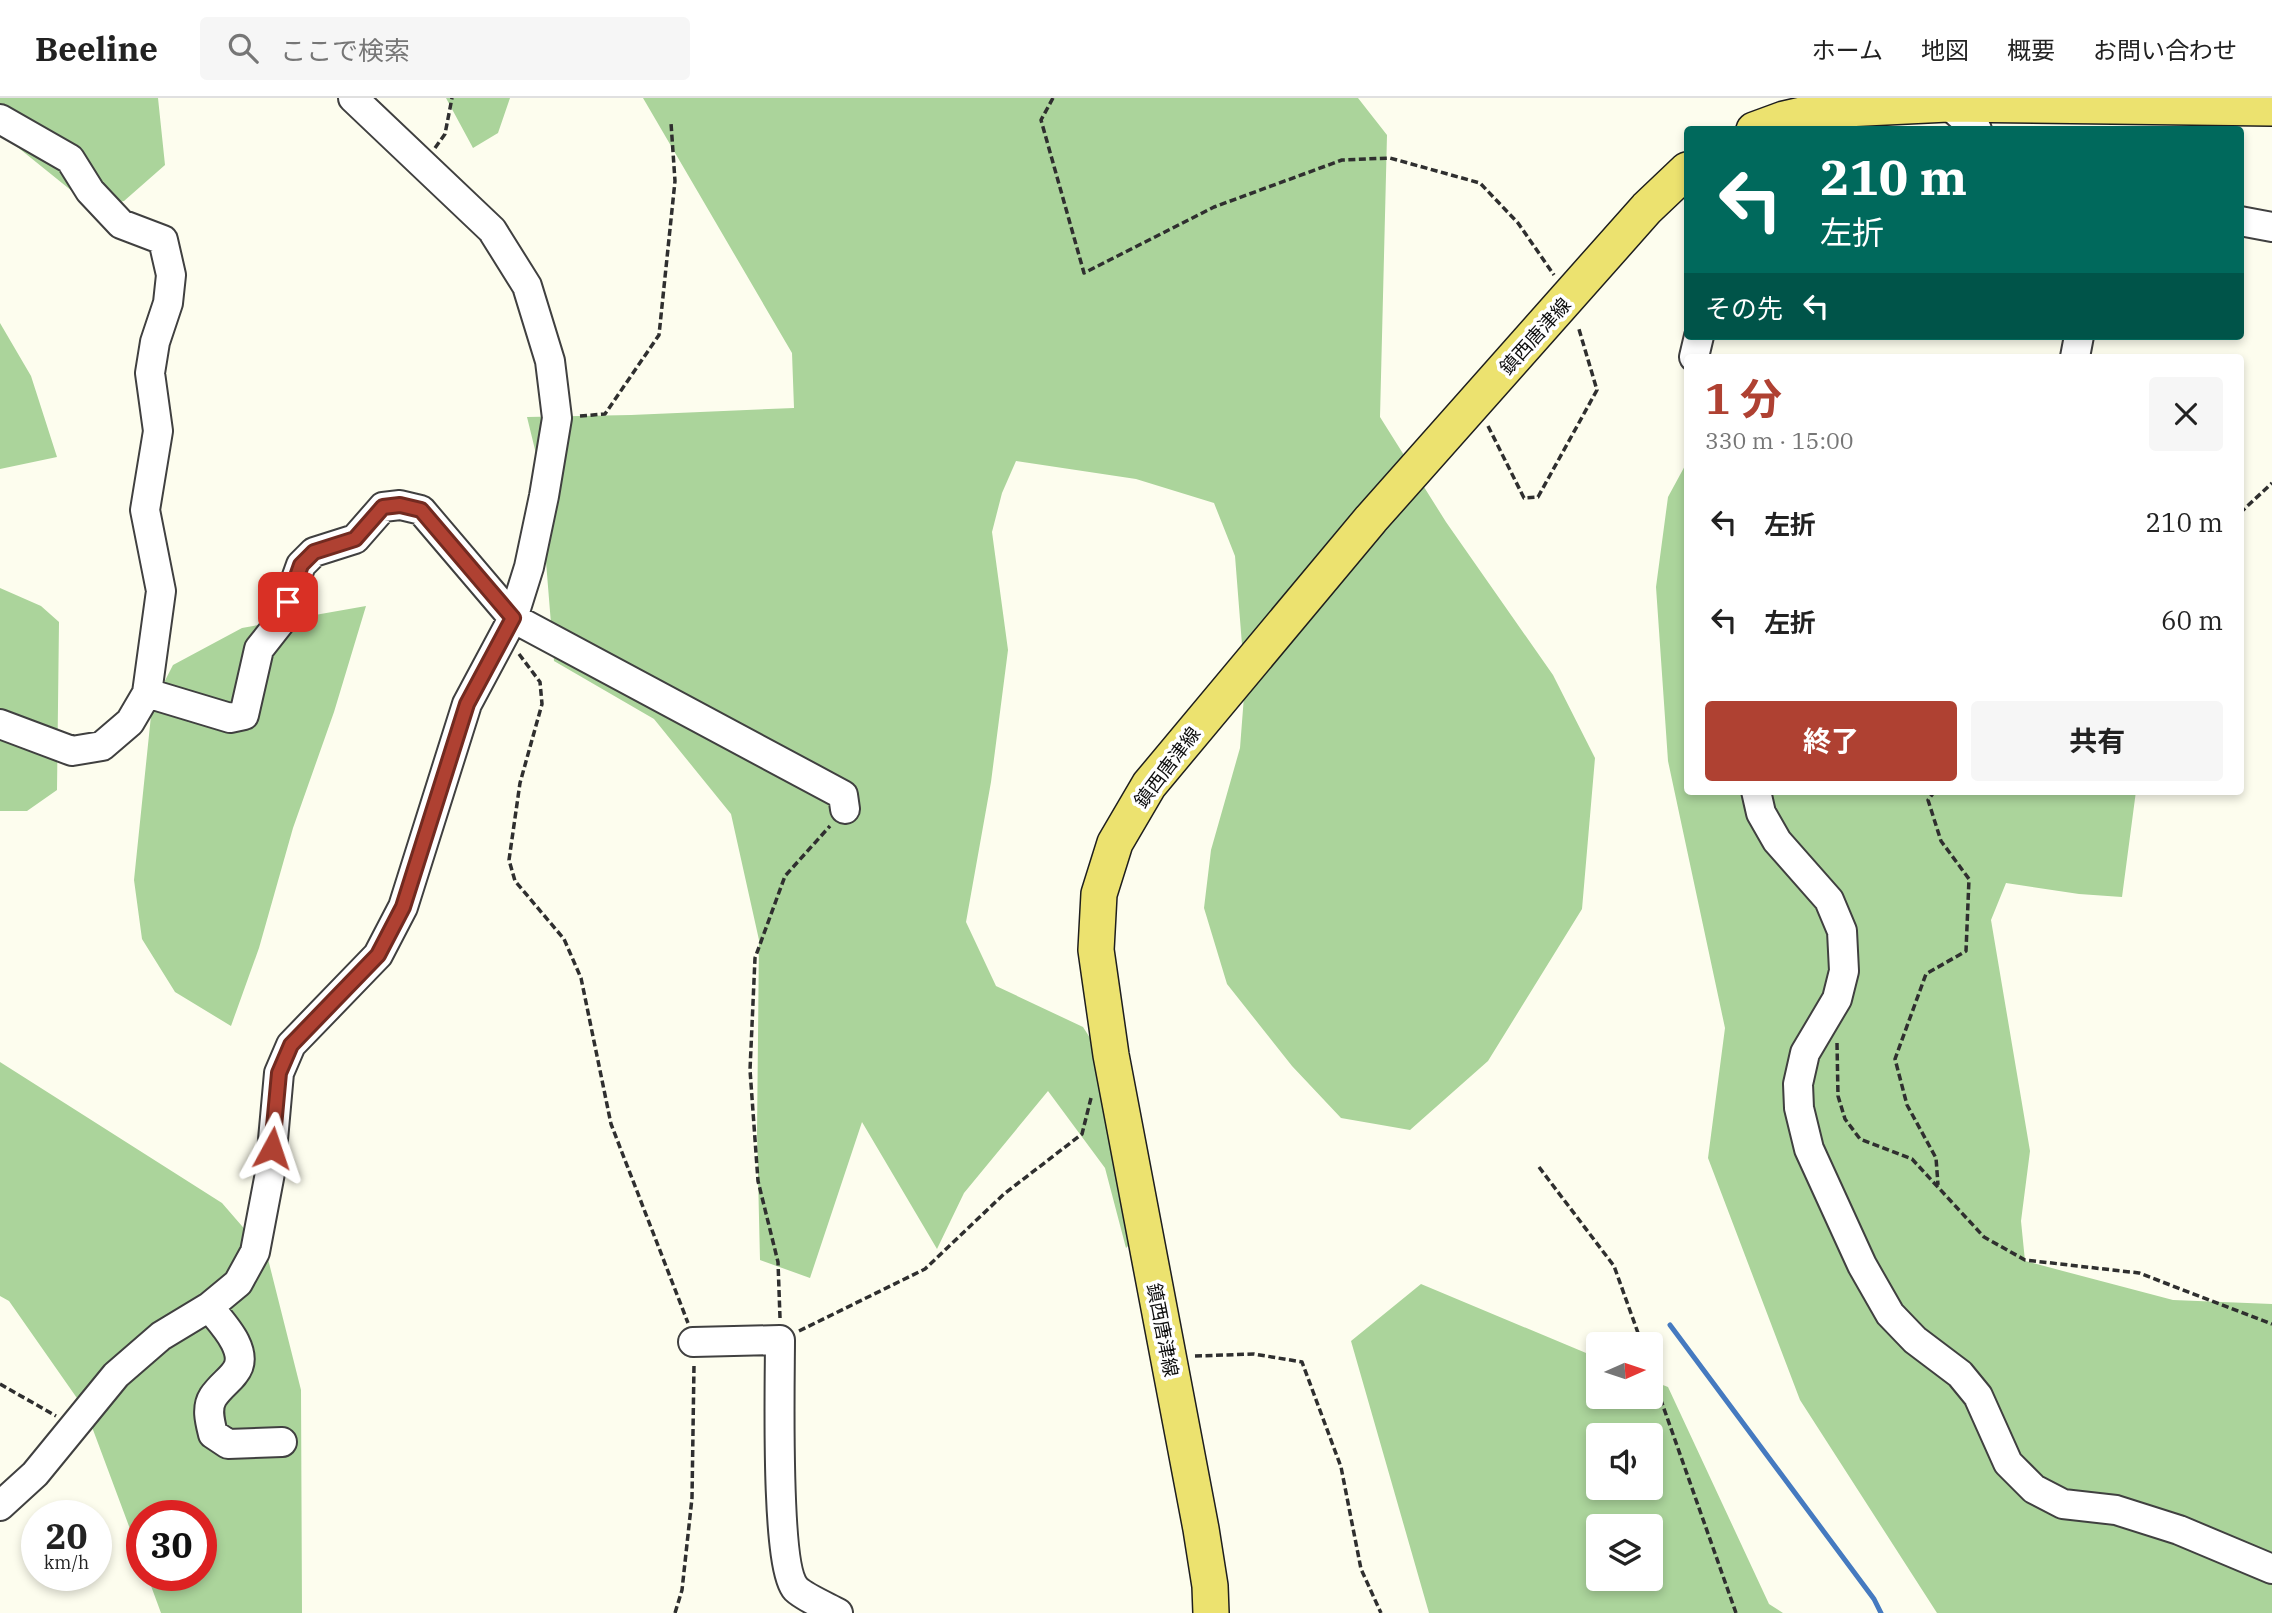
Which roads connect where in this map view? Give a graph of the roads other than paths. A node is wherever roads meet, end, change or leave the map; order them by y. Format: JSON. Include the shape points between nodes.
{"nodes":[{"id":1,"x":353,"y":98,"type":"edge"},
{"id":2,"x":1948,"y":104,"type":"junction"},
{"id":3,"x":2272,"y":108,"type":"edge"},
{"id":4,"x":1895,"y":118,"type":"edge"},
{"id":5,"x":0,"y":119,"type":"edge"},
{"id":6,"x":1765,"y":126,"type":"edge"},
{"id":7,"x":1973,"y":126,"type":"edge"},
{"id":8,"x":1684,"y":173,"type":"edge"},
{"id":9,"x":2244,"y":222,"type":"edge"},
{"id":10,"x":2272,"y":227,"type":"edge"},
{"id":11,"x":509,"y":626,"type":"junction"},
{"id":12,"x":147,"y":693,"type":"junction"},
{"id":13,"x":0,"y":724,"type":"edge"},
{"id":14,"x":1757,"y":795,"type":"edge"},
{"id":15,"x":845,"y":809,"type":"road end"},
{"id":16,"x":209,"y":1307,"type":"junction"},
{"id":17,"x":693,"y":1342,"type":"road end"},
{"id":18,"x":282,"y":1442,"type":"dead end"},
{"id":19,"x":0,"y":1506,"type":"edge"},
{"id":20,"x":2272,"y":1569,"type":"edge"},
{"id":21,"x":838,"y":1613,"type":"edge"},
{"id":22,"x":1211,"y":1613,"type":"edge"}],
"edges":[{"from":1,"to":11,"type":"street","via":[[492,230],[527,286],[550,361],[556,418],[544,496],[529,567]]},
{"from":2,"to":3,"type":"main road"},
{"from":2,"to":4,"type":"main road"},
{"from":2,"to":7,"type":"street"},
{"from":4,"to":6,"type":"main road","via":[[1824,110]]},
{"from":5,"to":12,"type":"street","via":[[70,159],[90,191],[121,224],[163,240],[171,275],[150,373],[158,431],[145,510],[160,591]]},
{"from":8,"to":22,"type":"main road","name":"鎮西唐津線","via":[[1647,208],[1371,519],[1149,785],[1115,843],[1099,894],[1096,950],[1111,1055],[1201,1529]]},
{"from":9,"to":10,"type":"street"},
{"from":11,"to":12,"type":"street","via":[[421,510],[383,507],[355,539],[314,552],[301,565],[281,621],[259,649],[244,715],[230,718]]},
{"from":11,"to":15,"type":"street","via":[[843,795]]},
{"from":11,"to":16,"type":"street","via":[[467,704],[403,907],[378,955],[291,1045],[279,1073],[270,1173],[255,1252],[238,1283]]},
{"from":12,"to":13,"type":"street","via":[[130,722],[102,746],[72,751]]},
{"from":14,"to":20,"type":"street","via":[[1777,841],[1829,900],[1842,931],[1844,971],[1837,999],[1805,1053],[1798,1084],[1799,1108],[1809,1149],[1861,1265],[1890,1314],[1960,1374],[1978,1396],[2008,1462],[2034,1489],[2063,1504],[2116,1510],[2179,1530]]},
{"from":16,"to":18,"type":"street","via":[[235,1342],[240,1359],[236,1375],[213,1398],[209,1414],[213,1434],[228,1444]]},
{"from":16,"to":19,"type":"street","via":[[161,1336],[116,1375],[35,1474]]},
{"from":17,"to":21,"type":"street","via":[[780,1340],[780,1471],[788,1573],[796,1589]]}]}
